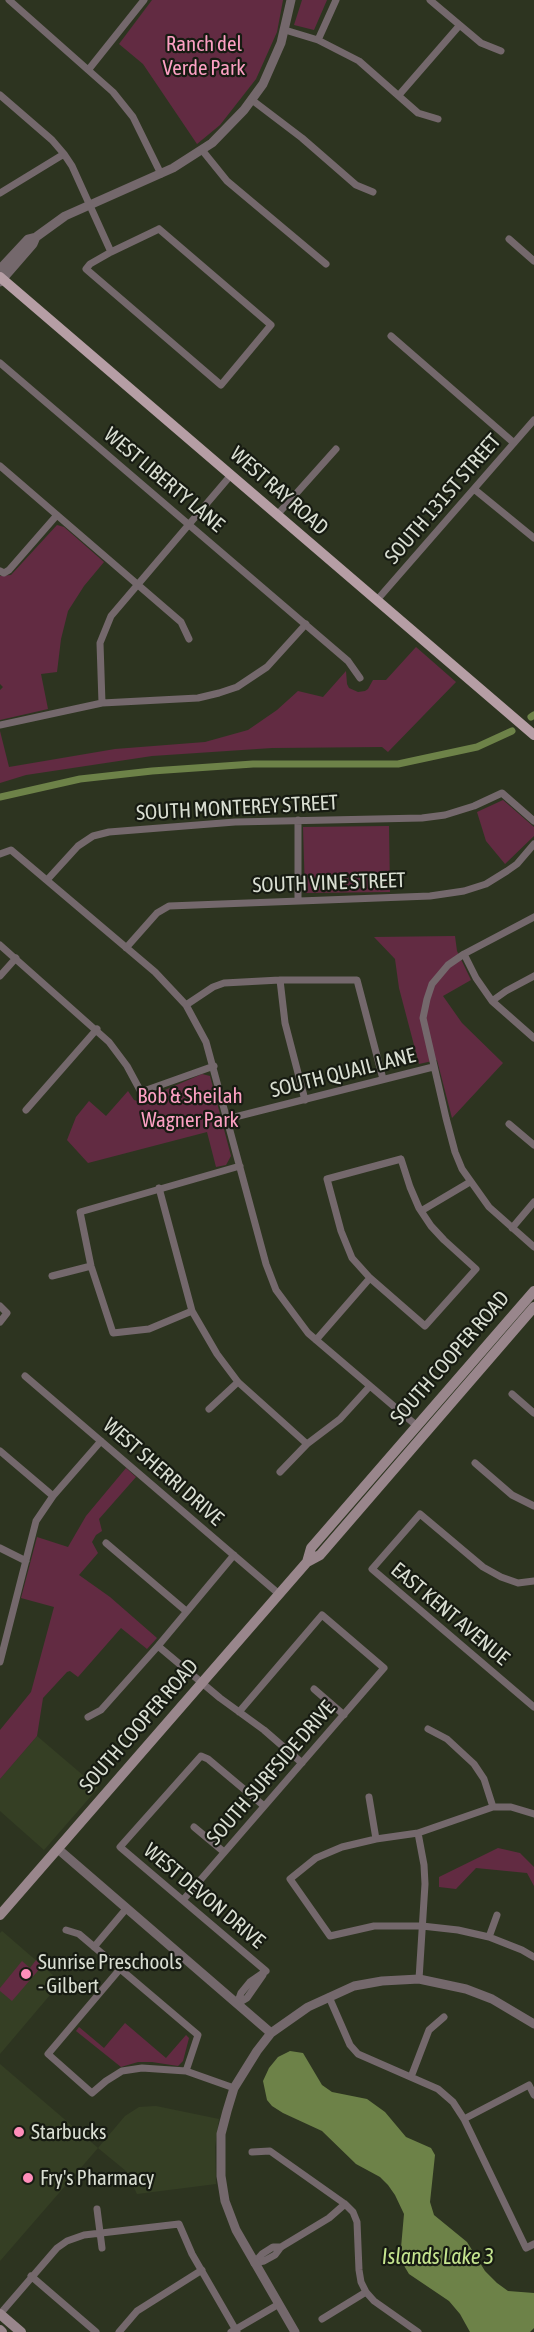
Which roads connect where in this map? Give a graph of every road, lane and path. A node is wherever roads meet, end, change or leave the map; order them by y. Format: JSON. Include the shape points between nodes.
{"nodes":[{"id":1,"x":9,"y":0,"type":"edge"},
{"id":2,"x":144,"y":0,"type":"edge"},
{"id":3,"x":291,"y":0,"type":"edge"},
{"id":4,"x":336,"y":0,"type":"edge"},
{"id":5,"x":430,"y":0,"type":"edge"},
{"id":6,"x":459,"y":26,"type":"junction"},
{"id":7,"x":285,"y":30,"type":"junction"},
{"id":8,"x":318,"y":40,"type":"junction"},
{"id":9,"x":501,"y":51,"type":"dead end"},
{"id":10,"x":89,"y":69,"type":"junction"},
{"id":11,"x":0,"y":95,"type":"edge"},
{"id":12,"x":399,"y":95,"type":"junction"},
{"id":13,"x":252,"y":100,"type":"junction"},
{"id":14,"x":438,"y":119,"type":"dead end"},
{"id":15,"x":202,"y":150,"type":"junction"},
{"id":16,"x":64,"y":154,"type":"junction"},
{"id":17,"x":161,"y":174,"type":"junction"},
{"id":18,"x":373,"y":192,"type":"dead end"},
{"id":19,"x":0,"y":193,"type":"edge"},
{"id":20,"x":89,"y":205,"type":"junction"},
{"id":21,"x":509,"y":240,"type":"dead end"},
{"id":22,"x":111,"y":252,"type":"junction"},
{"id":23,"x":534,"y":261,"type":"edge"},
{"id":24,"x":326,"y":264,"type":"dead end"},
{"id":25,"x":1,"y":276,"type":"edge"},
{"id":26,"x":391,"y":336,"type":"dead end"},
{"id":27,"x":0,"y":363,"type":"edge"},
{"id":28,"x":534,"y":420,"type":"edge"},
{"id":29,"x":514,"y":443,"type":"junction"},
{"id":30,"x":336,"y":449,"type":"dead end"},
{"id":31,"x":0,"y":466,"type":"edge"},
{"id":32,"x":231,"y":475,"type":"junction"},
{"id":33,"x":474,"y":489,"type":"junction"},
{"id":34,"x":57,"y":515,"type":"junction"},
{"id":35,"x":277,"y":515,"type":"junction"},
{"id":36,"x":190,"y":523,"type":"junction"},
{"id":37,"x":534,"y":538,"type":"edge"},
{"id":38,"x":2,"y":572,"type":"edge"},
{"id":39,"x":137,"y":585,"type":"junction"},
{"id":40,"x":377,"y":600,"type":"junction"},
{"id":41,"x":306,"y":624,"type":"junction"},
{"id":42,"x":189,"y":639,"type":"dead end"},
{"id":43,"x":360,"y":678,"type":"dead end"},
{"id":44,"x":102,"y":703,"type":"junction"},
{"id":45,"x":0,"y":725,"type":"edge"},
{"id":46,"x":530,"y":731,"type":"edge"},
{"id":47,"x":298,"y":820,"type":"junction"},
{"id":48,"x":534,"y":820,"type":"edge"},
{"id":49,"x":534,"y":844,"type":"edge"},
{"id":50,"x":0,"y":854,"type":"edge"},
{"id":51,"x":47,"y":880,"type":"junction"},
{"id":52,"x":298,"y":900,"type":"junction"},
{"id":53,"x":534,"y":917,"type":"edge"},
{"id":54,"x":0,"y":945,"type":"edge"},
{"id":55,"x":126,"y":948,"type":"junction"},
{"id":56,"x":464,"y":954,"type":"junction"},
{"id":57,"x":16,"y":958,"type":"junction"},
{"id":58,"x":0,"y":976,"type":"edge"},
{"id":59,"x":534,"y":976,"type":"edge"},
{"id":60,"x":280,"y":980,"type":"junction"},
{"id":61,"x":492,"y":1001,"type":"junction"},
{"id":62,"x":186,"y":1005,"type":"junction"},
{"id":63,"x":97,"y":1029,"type":"junction"},
{"id":64,"x":534,"y":1038,"type":"edge"},
{"id":65,"x":214,"y":1066,"type":"junction"},
{"id":66,"x":433,"y":1067,"type":"junction"},
{"id":67,"x":383,"y":1079,"type":"junction"},
{"id":68,"x":305,"y":1100,"type":"junction"},
{"id":69,"x":26,"y":1110,"type":"dead end"},
{"id":70,"x":227,"y":1119,"type":"junction"},
{"id":71,"x":509,"y":1124,"type":"dead end"},
{"id":72,"x":534,"y":1145,"type":"edge"},
{"id":73,"x":240,"y":1166,"type":"junction"},
{"id":74,"x":470,"y":1182,"type":"junction"},
{"id":75,"x":159,"y":1188,"type":"junction"},
{"id":76,"x":534,"y":1202,"type":"edge"},
{"id":77,"x":421,"y":1211,"type":"junction"},
{"id":78,"x":512,"y":1228,"type":"junction"},
{"id":79,"x":534,"y":1247,"type":"edge"},
{"id":80,"x":91,"y":1266,"type":"junction"},
{"id":81,"x":52,"y":1276,"type":"dead end"},
{"id":82,"x":370,"y":1278,"type":"junction"},
{"id":83,"x":534,"y":1291,"type":"edge"},
{"id":84,"x":0,"y":1306,"type":"edge"},
{"id":85,"x":534,"y":1307,"type":"edge"},
{"id":86,"x":192,"y":1311,"type":"junction"},
{"id":87,"x":0,"y":1322,"type":"edge"},
{"id":88,"x":316,"y":1340,"type":"junction"},
{"id":89,"x":25,"y":1376,"type":"dead end"},
{"id":90,"x":238,"y":1382,"type":"junction"},
{"id":91,"x":370,"y":1386,"type":"junction"},
{"id":92,"x":512,"y":1394,"type":"dead end"},
{"id":93,"x":208,"y":1408,"type":"dead end"},
{"id":94,"x":534,"y":1413,"type":"edge"},
{"id":95,"x":421,"y":1429,"type":"junction"},
{"id":96,"x":101,"y":1441,"type":"junction"},
{"id":97,"x":307,"y":1444,"type":"junction"},
{"id":98,"x":0,"y":1451,"type":"edge"},
{"id":99,"x":475,"y":1463,"type":"dead end"},
{"id":100,"x":280,"y":1472,"type":"dead end"},
{"id":101,"x":53,"y":1496,"type":"junction"},
{"id":102,"x":534,"y":1506,"type":"edge"},
{"id":103,"x":106,"y":1543,"type":"dead end"},
{"id":104,"x":0,"y":1548,"type":"edge"},
{"id":105,"x":234,"y":1555,"type":"junction"},
{"id":106,"x":26,"y":1561,"type":"junction"},
{"id":107,"x":534,"y":1581,"type":"edge"},
{"id":108,"x":279,"y":1594,"type":"junction"},
{"id":109,"x":186,"y":1611,"type":"junction"},
{"id":110,"x":0,"y":1632,"type":"edge"},
{"id":111,"x":8,"y":1634,"type":"junction"},
{"id":112,"x":158,"y":1646,"type":"junction"},
{"id":113,"x":0,"y":1662,"type":"edge"},
{"id":114,"x":202,"y":1683,"type":"junction"},
{"id":115,"x":314,"y":1689,"type":"dead end"},
{"id":116,"x":534,"y":1707,"type":"edge"},
{"id":117,"x":239,"y":1712,"type":"junction"},
{"id":118,"x":344,"y":1715,"type":"junction"},
{"id":119,"x":88,"y":1717,"type":"dead end"},
{"id":120,"x":428,"y":1729,"type":"dead end"},
{"id":121,"x":302,"y":1763,"type":"junction"},
{"id":122,"x":369,"y":1797,"type":"dead end"},
{"id":123,"x":264,"y":1806,"type":"junction"},
{"id":124,"x":493,"y":1807,"type":"junction"},
{"id":125,"x":534,"y":1814,"type":"edge"},
{"id":126,"x":194,"y":1827,"type":"dead end"},
{"id":127,"x":418,"y":1833,"type":"junction"},
{"id":128,"x":376,"y":1839,"type":"junction"},
{"id":129,"x":58,"y":1850,"type":"junction"},
{"id":130,"x":224,"y":1852,"type":"junction"},
{"id":131,"x":183,"y":1900,"type":"junction"},
{"id":132,"x":126,"y":1909,"type":"junction"},
{"id":133,"x":0,"y":1915,"type":"edge"},
{"id":134,"x":498,"y":1915,"type":"dead end"},
{"id":135,"x":422,"y":1926,"type":"junction"},
{"id":136,"x":66,"y":1930,"type":"dead end"},
{"id":137,"x":489,"y":1937,"type":"junction"},
{"id":138,"x":94,"y":1947,"type":"junction"},
{"id":139,"x":534,"y":1957,"type":"edge"},
{"id":140,"x":120,"y":1969,"type":"junction"},
{"id":141,"x":419,"y":1979,"type":"junction"},
{"id":142,"x":329,"y":1997,"type":"junction"},
{"id":143,"x":237,"y":2004,"type":"junction"},
{"id":144,"x":444,"y":2017,"type":"dead end"},
{"id":145,"x":534,"y":2024,"type":"edge"},
{"id":146,"x":271,"y":2033,"type":"junction"},
{"id":147,"x":186,"y":2072,"type":"junction"},
{"id":148,"x":411,"y":2077,"type":"junction"},
{"id":149,"x":234,"y":2088,"type":"junction"},
{"id":150,"x":534,"y":2096,"type":"edge"},
{"id":151,"x":464,"y":2119,"type":"junction"},
{"id":152,"x":252,"y":2151,"type":"dead end"},
{"id":153,"x":345,"y":2204,"type":"junction"},
{"id":154,"x":97,"y":2208,"type":"dead end"},
{"id":155,"x":99,"y":2233,"type":"junction"},
{"id":156,"x":534,"y":2244,"type":"edge"},
{"id":157,"x":102,"y":2248,"type":"dead end"},
{"id":158,"x":254,"y":2263,"type":"junction"},
{"id":159,"x":202,"y":2270,"type":"junction"},
{"id":160,"x":31,"y":2276,"type":"junction"},
{"id":161,"x":366,"y":2292,"type":"junction"},
{"id":162,"x":279,"y":2304,"type":"junction"},
{"id":163,"x":0,"y":2314,"type":"edge"},
{"id":164,"x":322,"y":2319,"type":"dead end"},
{"id":165,"x":234,"y":2331,"type":"edge"},
{"id":166,"x":21,"y":2332,"type":"edge"},
{"id":167,"x":96,"y":2332,"type":"edge"},
{"id":168,"x":119,"y":2332,"type":"edge"},
{"id":169,"x":295,"y":2332,"type":"edge"},
{"id":170,"x":418,"y":2332,"type":"edge"}],
"edges":[{"from":1,"to":10,"type":"street"},
{"from":2,"to":10,"type":"street"},
{"from":3,"to":7,"type":"street"},
{"from":4,"to":8,"type":"street"},
{"from":5,"to":6,"type":"street"},
{"from":6,"to":9,"type":"street","via":[[481,43]]},
{"from":6,"to":12,"type":"street"},
{"from":7,"to":8,"type":"street"},
{"from":7,"to":13,"type":"street","via":[[275,59]]},
{"from":8,"to":12,"type":"street","via":[[359,62]]},
{"from":10,"to":17,"type":"street","via":[[133,117]]},
{"from":11,"to":16,"type":"street"},
{"from":12,"to":14,"type":"street","via":[[418,113]]},
{"from":13,"to":15,"type":"street"},
{"from":13,"to":18,"type":"street","via":[[356,186]]},
{"from":15,"to":17,"type":"street"},
{"from":15,"to":24,"type":"street","via":[[227,181]]},
{"from":16,"to":19,"type":"street"},
{"from":16,"to":20,"type":"street"},
{"from":17,"to":20,"type":"street"},
{"from":20,"to":22,"type":"street"},
{"from":20,"to":25,"type":"street","via":[[36,237]]},
{"from":21,"to":23,"type":"street"},
{"from":22,"to":22,"type":"street","via":[[86,269],[221,385],[271,325],[159,229]]},
{"from":25,"to":32,"type":"main road","name":"WEST RAY ROAD"},
{"from":26,"to":29,"type":"street"},
{"from":27,"to":36,"type":"street","name":"WEST LIBERTY LANE"},
{"from":28,"to":29,"type":"street","name":"SOUTH 131ST STREET"},
{"from":29,"to":33,"type":"street","name":"SOUTH 131ST STREET"},
{"from":30,"to":35,"type":"street"},
{"from":31,"to":34,"type":"street"},
{"from":32,"to":35,"type":"main road","name":"WEST RAY ROAD"},
{"from":32,"to":36,"type":"street"},
{"from":33,"to":37,"type":"street"},
{"from":33,"to":40,"type":"street","name":"SOUTH 131ST STREET"},
{"from":34,"to":38,"type":"street"},
{"from":34,"to":39,"type":"street"},
{"from":35,"to":40,"type":"main road","name":"WEST RAY ROAD"},
{"from":36,"to":39,"type":"street"},
{"from":36,"to":41,"type":"street","name":"WEST LIBERTY LANE"},
{"from":39,"to":42,"type":"street","via":[[182,622]]},
{"from":39,"to":44,"type":"street","via":[[111,616],[100,643]]},
{"from":40,"to":46,"type":"main road","name":"WEST RAY ROAD"},
{"from":41,"to":43,"type":"street","name":"WEST LIBERTY LANE","via":[[348,661]]},
{"from":41,"to":44,"type":"street","via":[[267,667],[237,687],[198,698]]},
{"from":44,"to":45,"type":"street"},
{"from":47,"to":48,"type":"street","name":"SOUTH MONTEREY STREET","via":[[445,815],[502,793]]},
{"from":47,"to":51,"type":"street","name":"SOUTH MONTEREY STREET","via":[[101,834],[78,846]]},
{"from":47,"to":52,"type":"street"},
{"from":49,"to":52,"type":"street","name":"SOUTH VINE STREET","via":[[507,871],[464,891],[430,896]]},
{"from":50,"to":51,"type":"street","via":[[12,850]]},
{"from":51,"to":55,"type":"street"},
{"from":52,"to":55,"type":"street","name":"SOUTH VINE STREET","via":[[169,906],[157,913]]},
{"from":53,"to":56,"type":"street"},
{"from":54,"to":57,"type":"street"},
{"from":55,"to":62,"type":"street"},
{"from":56,"to":61,"type":"street"},
{"from":56,"to":66,"type":"street","via":[[432,984],[424,1008]]},
{"from":57,"to":58,"type":"street"},
{"from":57,"to":63,"type":"street"},
{"from":59,"to":61,"type":"street"},
{"from":60,"to":62,"type":"street","via":[[224,983]]},
{"from":60,"to":67,"type":"street","via":[[357,980]]},
{"from":60,"to":68,"type":"street","via":[[285,1023]]},
{"from":61,"to":64,"type":"street"},
{"from":62,"to":65,"type":"street"},
{"from":63,"to":65,"type":"street","via":[[117,1052],[141,1092]]},
{"from":63,"to":69,"type":"street"},
{"from":65,"to":70,"type":"street"},
{"from":66,"to":67,"type":"street","name":"SOUTH QUAIL LANE"},
{"from":66,"to":74,"type":"street","via":[[455,1152]]},
{"from":67,"to":68,"type":"street","name":"SOUTH QUAIL LANE"},
{"from":68,"to":70,"type":"street","name":"SOUTH QUAIL LANE"},
{"from":70,"to":73,"type":"street"},
{"from":71,"to":72,"type":"street"},
{"from":73,"to":75,"type":"street"},
{"from":73,"to":88,"type":"street","via":[[276,1290],[299,1324]]},
{"from":74,"to":77,"type":"street"},
{"from":74,"to":78,"type":"street"},
{"from":75,"to":80,"type":"street","via":[[80,1212]]},
{"from":75,"to":86,"type":"street"},
{"from":76,"to":78,"type":"street"},
{"from":77,"to":82,"type":"street","via":[[444,1240],[476,1269],[425,1326]]},
{"from":77,"to":82,"type":"street","via":[[401,1159],[327,1179],[352,1258]]},
{"from":78,"to":79,"type":"street"},
{"from":80,"to":81,"type":"street"},
{"from":80,"to":86,"type":"street","via":[[113,1333],[149,1329]]},
{"from":82,"to":88,"type":"street"},
{"from":83,"to":95,"type":"main road","name":"SOUTH COOPER ROAD"},
{"from":84,"to":87,"type":"street","via":[[8,1313]]},
{"from":85,"to":95,"type":"main road","name":"SOUTH COOPER ROAD"},
{"from":86,"to":90,"type":"street"},
{"from":88,"to":91,"type":"street"},
{"from":89,"to":96,"type":"street","name":"WEST SHERRI DRIVE"},
{"from":90,"to":93,"type":"street"},
{"from":90,"to":97,"type":"street"},
{"from":91,"to":95,"type":"street"},
{"from":91,"to":97,"type":"street","via":[[340,1419]]},
{"from":92,"to":94,"type":"street"},
{"from":95,"to":108,"type":"main road","name":"SOUTH COOPER ROAD","via":[[320,1555],[307,1562]]},
{"from":96,"to":101,"type":"street"},
{"from":96,"to":105,"type":"street","name":"WEST SHERRI DRIVE"},
{"from":97,"to":100,"type":"street"},
{"from":98,"to":101,"type":"street"},
{"from":99,"to":102,"type":"street","via":[[512,1495]]},
{"from":101,"to":106,"type":"street","via":[[36,1521]]},
{"from":103,"to":109,"type":"street"},
{"from":104,"to":106,"type":"street"},
{"from":105,"to":108,"type":"street","name":"WEST SHERRI DRIVE"},
{"from":105,"to":109,"type":"street"},
{"from":106,"to":111,"type":"street"},
{"from":107,"to":116,"type":"street","name":"EAST KENT AVENUE","via":[[519,1583],[483,1567],[420,1514],[372,1569]]},
{"from":108,"to":114,"type":"main road","name":"SOUTH COOPER ROAD"},
{"from":109,"to":112,"type":"street"},
{"from":110,"to":111,"type":"street"},
{"from":111,"to":113,"type":"street"},
{"from":112,"to":114,"type":"street"},
{"from":112,"to":119,"type":"street","via":[[101,1710]]},
{"from":114,"to":117,"type":"street"},
{"from":114,"to":129,"type":"main road","name":"SOUTH COOPER ROAD"},
{"from":115,"to":118,"type":"street"},
{"from":117,"to":118,"type":"street","name":"SOUTH SURFSIDE DRIVE","via":[[322,1615],[384,1668]]},
{"from":117,"to":121,"type":"street"},
{"from":118,"to":121,"type":"street","name":"SOUTH SURFSIDE DRIVE"},
{"from":120,"to":124,"type":"street","via":[[447,1739],[474,1764],[484,1779]]},
{"from":121,"to":123,"type":"street","name":"SOUTH SURFSIDE DRIVE"},
{"from":122,"to":128,"type":"street"},
{"from":123,"to":130,"type":"street","name":"SOUTH SURFSIDE DRIVE"},
{"from":123,"to":131,"type":"street","name":"WEST DEVON DRIVE","via":[[201,1756],[120,1847]]},
{"from":124,"to":125,"type":"street","via":[[511,1807]]},
{"from":124,"to":127,"type":"street"},
{"from":126,"to":130,"type":"street"},
{"from":127,"to":128,"type":"street"},
{"from":127,"to":135,"type":"street","via":[[425,1884]]},
{"from":128,"to":135,"type":"street","via":[[316,1858],[290,1879],[330,1936],[374,1926]]},
{"from":129,"to":132,"type":"street"},
{"from":129,"to":133,"type":"main road","name":"SOUTH COOPER ROAD"},
{"from":130,"to":131,"type":"street","name":"SOUTH SURFSIDE DRIVE"},
{"from":131,"to":143,"type":"street","name":"WEST DEVON DRIVE","via":[[266,1971],[247,1998]]},
{"from":132,"to":138,"type":"street"},
{"from":132,"to":143,"type":"street"},
{"from":134,"to":137,"type":"street"},
{"from":135,"to":137,"type":"street"},
{"from":135,"to":141,"type":"street"},
{"from":136,"to":138,"type":"street","via":[[79,1934]]},
{"from":137,"to":139,"type":"street"},
{"from":138,"to":140,"type":"street"},
{"from":140,"to":147,"type":"street","via":[[198,2035]]},
{"from":140,"to":147,"type":"street","via":[[48,2054],[92,2093],[122,2071],[142,2068]]},
{"from":141,"to":142,"type":"street","via":[[354,1986]]},
{"from":141,"to":145,"type":"street","via":[[466,1989]]},
{"from":142,"to":146,"type":"street"},
{"from":142,"to":148,"type":"street","via":[[350,2045],[358,2054]]},
{"from":143,"to":146,"type":"street"},
{"from":144,"to":148,"type":"street","via":[[429,2030]]},
{"from":146,"to":149,"type":"street"},
{"from":147,"to":149,"type":"street"},
{"from":148,"to":151,"type":"street","via":[[438,2089]]},
{"from":149,"to":158,"type":"street","via":[[221,2134],[221,2176],[236,2230]]},
{"from":150,"to":151,"type":"street","via":[[529,2085]]},
{"from":151,"to":156,"type":"street","via":[[526,2248]]},
{"from":152,"to":153,"type":"street","via":[[270,2151]]},
{"from":153,"to":158,"type":"street","via":[[281,2247],[262,2254]]},
{"from":153,"to":161,"type":"street","via":[[357,2222],[359,2270]]},
{"from":154,"to":155,"type":"street"},
{"from":155,"to":157,"type":"street"},
{"from":155,"to":159,"type":"street","via":[[179,2224]]},
{"from":155,"to":160,"type":"street","via":[[67,2241]]},
{"from":158,"to":162,"type":"street"},
{"from":159,"to":165,"type":"street"},
{"from":159,"to":168,"type":"street","via":[[137,2311]]},
{"from":160,"to":163,"type":"street"},
{"from":160,"to":167,"type":"street"},
{"from":161,"to":164,"type":"street"},
{"from":161,"to":170,"type":"street"},
{"from":162,"to":165,"type":"street"},
{"from":162,"to":169,"type":"street"},
{"from":163,"to":166,"type":"main road"}]}
